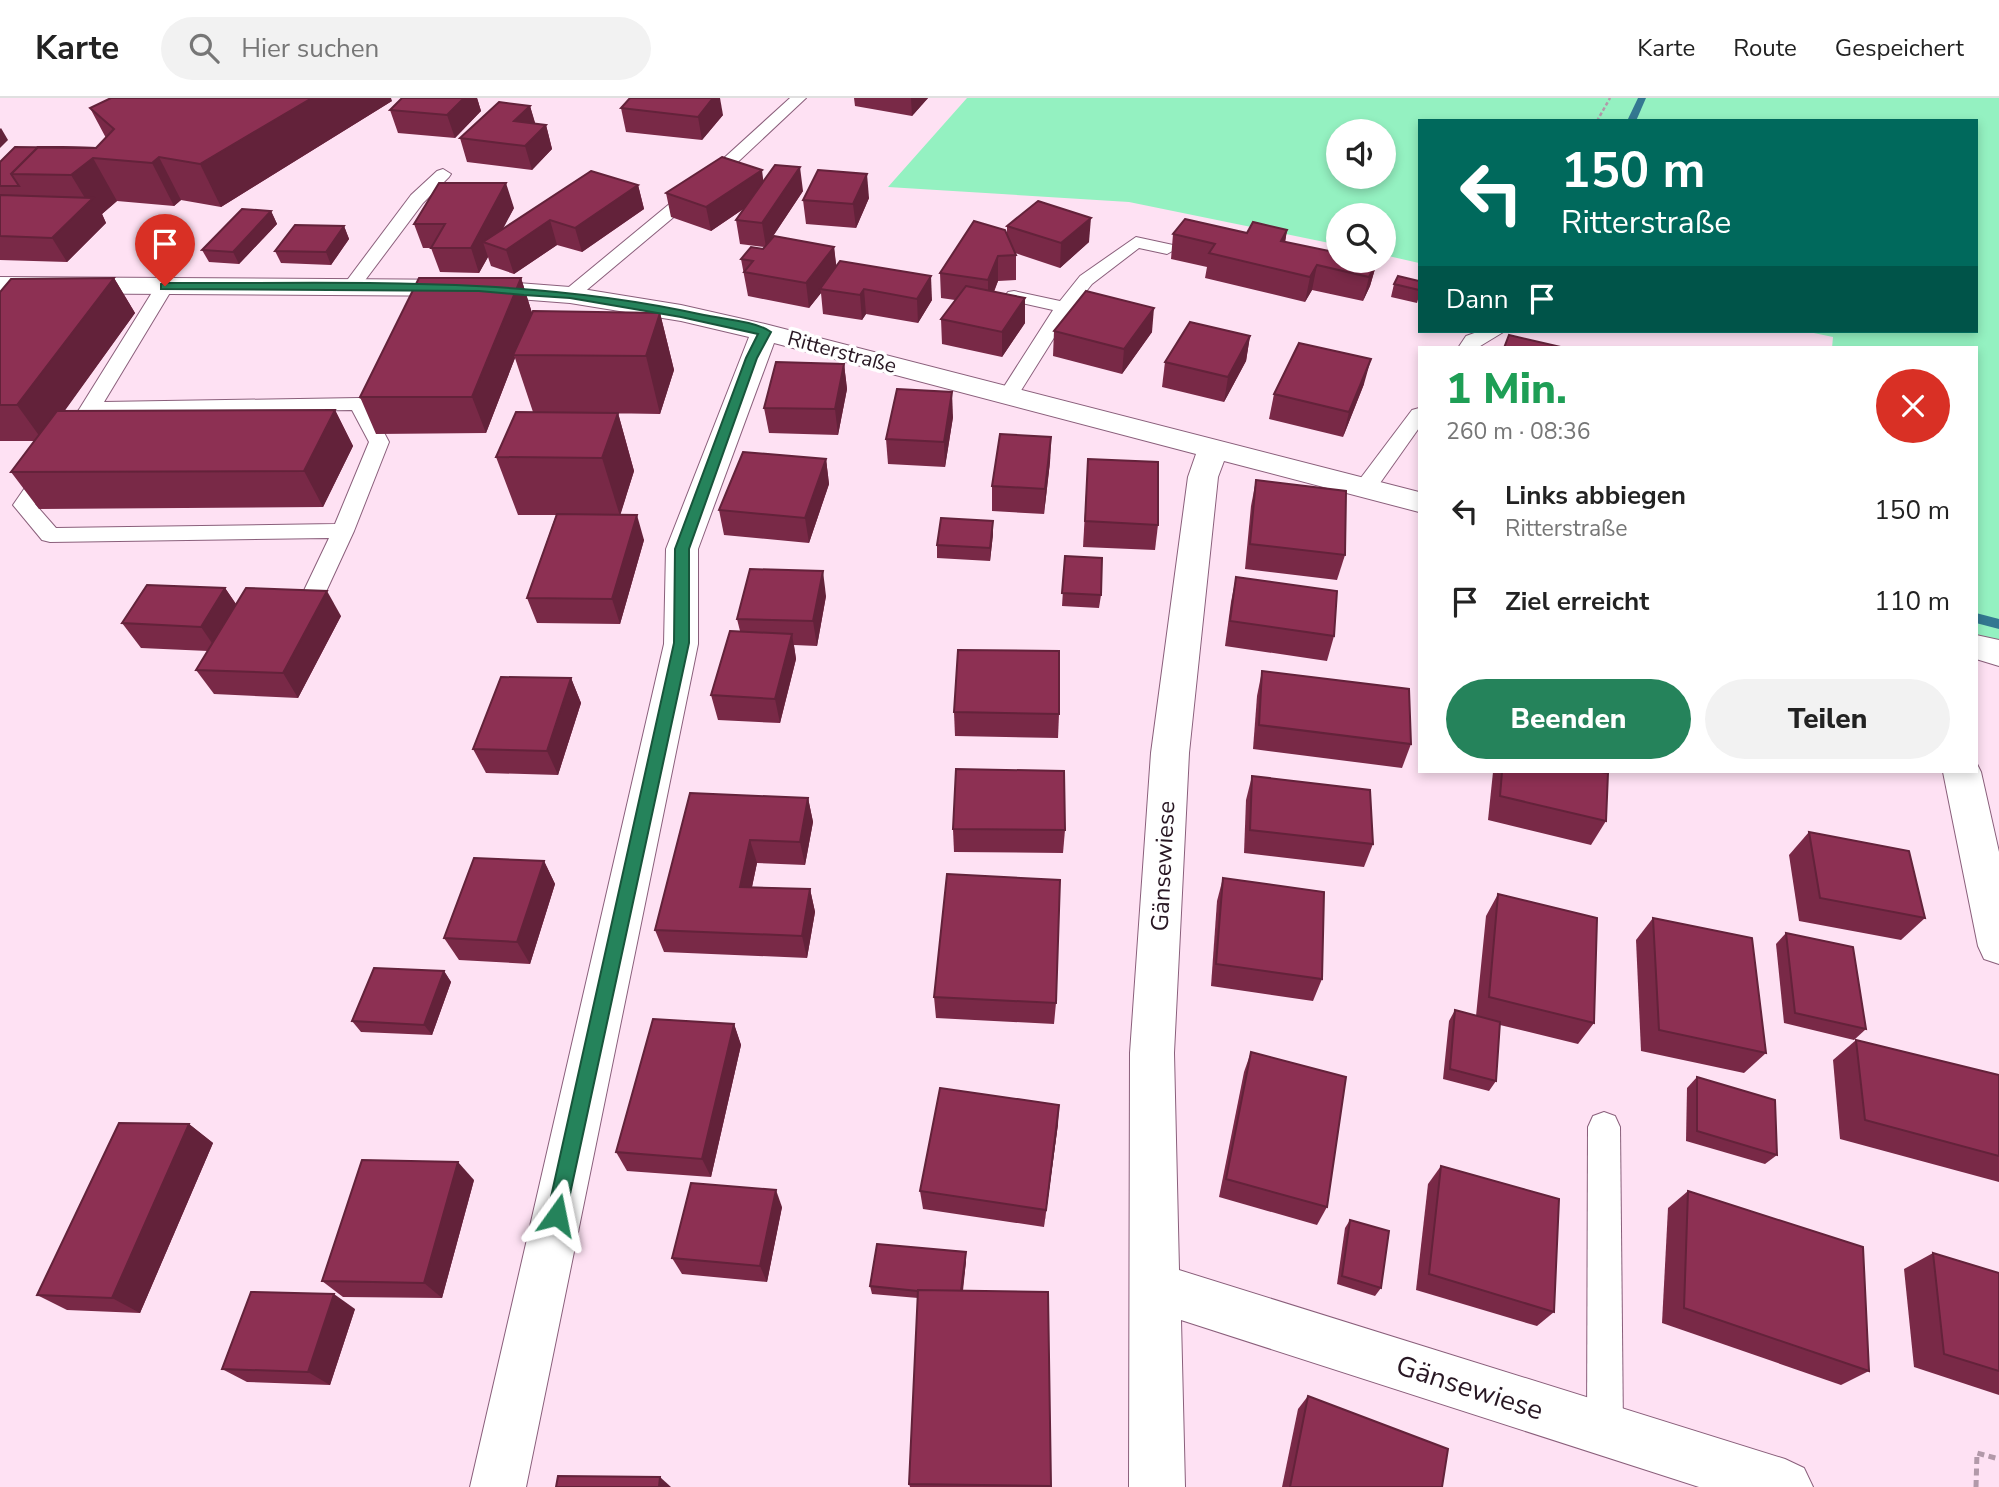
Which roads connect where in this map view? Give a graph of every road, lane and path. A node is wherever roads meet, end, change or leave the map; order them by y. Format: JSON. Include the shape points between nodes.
{"nodes":[{"id":1,"x":799,"y":98,"type":"edge"},
{"id":2,"x":1610,"y":98,"type":"edge"},
{"id":3,"x":1598,"y":119,"type":"edge"},
{"id":4,"x":443,"y":174,"type":"dead end"},
{"id":5,"x":1167,"y":249,"type":"dead end"},
{"id":6,"x":165,"y":286,"type":"junction"},
{"id":7,"x":351,"y":287,"type":"junction"},
{"id":8,"x":14,"y":291,"type":"edge"},
{"id":9,"x":570,"y":295,"type":"junction"},
{"id":10,"x":1014,"y":296,"type":"edge"},
{"id":11,"x":1064,"y":307,"type":"junction"},
{"id":12,"x":765,"y":332,"type":"junction"},
{"id":13,"x":1491,"y":333,"type":"edge"},
{"id":14,"x":1468,"y":346,"type":"edge"},
{"id":15,"x":1008,"y":396,"type":"junction"},
{"id":16,"x":90,"y":408,"type":"junction"},
{"id":17,"x":1418,"y":415,"type":"edge"},
{"id":18,"x":1213,"y":449,"type":"junction"},
{"id":19,"x":1365,"y":488,"type":"junction"},
{"id":20,"x":1418,"y":502,"type":"edge"},
{"id":21,"x":343,"y":531,"type":"junction"},
{"id":22,"x":310,"y":603,"type":"edge"},
{"id":23,"x":1978,"y":648,"type":"edge"},
{"id":24,"x":1999,"y":653,"type":"edge"},
{"id":25,"x":1962,"y":773,"type":"edge"},
{"id":26,"x":1999,"y":946,"type":"edge"},
{"id":27,"x":1604,"y":1126,"type":"dead end"},
{"id":28,"x":1155,"y":1287,"type":"junction"},
{"id":29,"x":1605,"y":1430,"type":"junction"},
{"id":30,"x":1999,"y":1459,"type":"edge"},
{"id":31,"x":498,"y":1487,"type":"edge"},
{"id":32,"x":1157,"y":1487,"type":"edge"},
{"id":33,"x":1785,"y":1487,"type":"edge"},
{"id":34,"x":1976,"y":1487,"type":"edge"}],
"edges":[{"from":1,"to":9,"type":"lane"},
{"from":2,"to":3,"type":"path"},
{"from":4,"to":7,"type":"lane","via":[[417,199]]},
{"from":5,"to":11,"type":"lane","via":[[1136,242],[1086,281]]},
{"from":6,"to":7,"type":"street","name":"Ritterstraße"},
{"from":6,"to":8,"type":"street","name":"Ritterstraße"},
{"from":6,"to":16,"type":"lane"},
{"from":7,"to":9,"type":"street","name":"Ritterstraße","via":[[479,288]]},
{"from":9,"to":12,"type":"street","name":"Ritterstraße"},
{"from":10,"to":11,"type":"lane"},
{"from":11,"to":15,"type":"lane"},
{"from":12,"to":15,"type":"street","name":"Ritterstraße"},
{"from":12,"to":31,"type":"street","via":[[751,358],[682,549],[681,643]]},
{"from":13,"to":14,"type":"lane"},
{"from":15,"to":18,"type":"street","name":"Ritterstraße"},
{"from":16,"to":21,"type":"lane","via":[[359,404],[379,442]]},
{"from":16,"to":21,"type":"lane","via":[[24,505],[50,535]]},
{"from":17,"to":19,"type":"lane"},
{"from":18,"to":19,"type":"street","name":"Ritterstraße"},
{"from":18,"to":28,"type":"street","name":"Gänsewiese","via":[[1203,477],[1170,752],[1153,1053]]},
{"from":19,"to":20,"type":"street","name":"Ritterstraße"},
{"from":21,"to":22,"type":"lane"},
{"from":23,"to":24,"type":"street"},
{"from":25,"to":26,"type":"street"},
{"from":27,"to":29,"type":"lane"},
{"from":28,"to":29,"type":"street","name":"Gänsewiese"},
{"from":28,"to":32,"type":"street","name":"Gänsewiese"},
{"from":29,"to":33,"type":"street","name":"Gänsewiese"},
{"from":30,"to":34,"type":"path","via":[[1977,1453]]}]}
